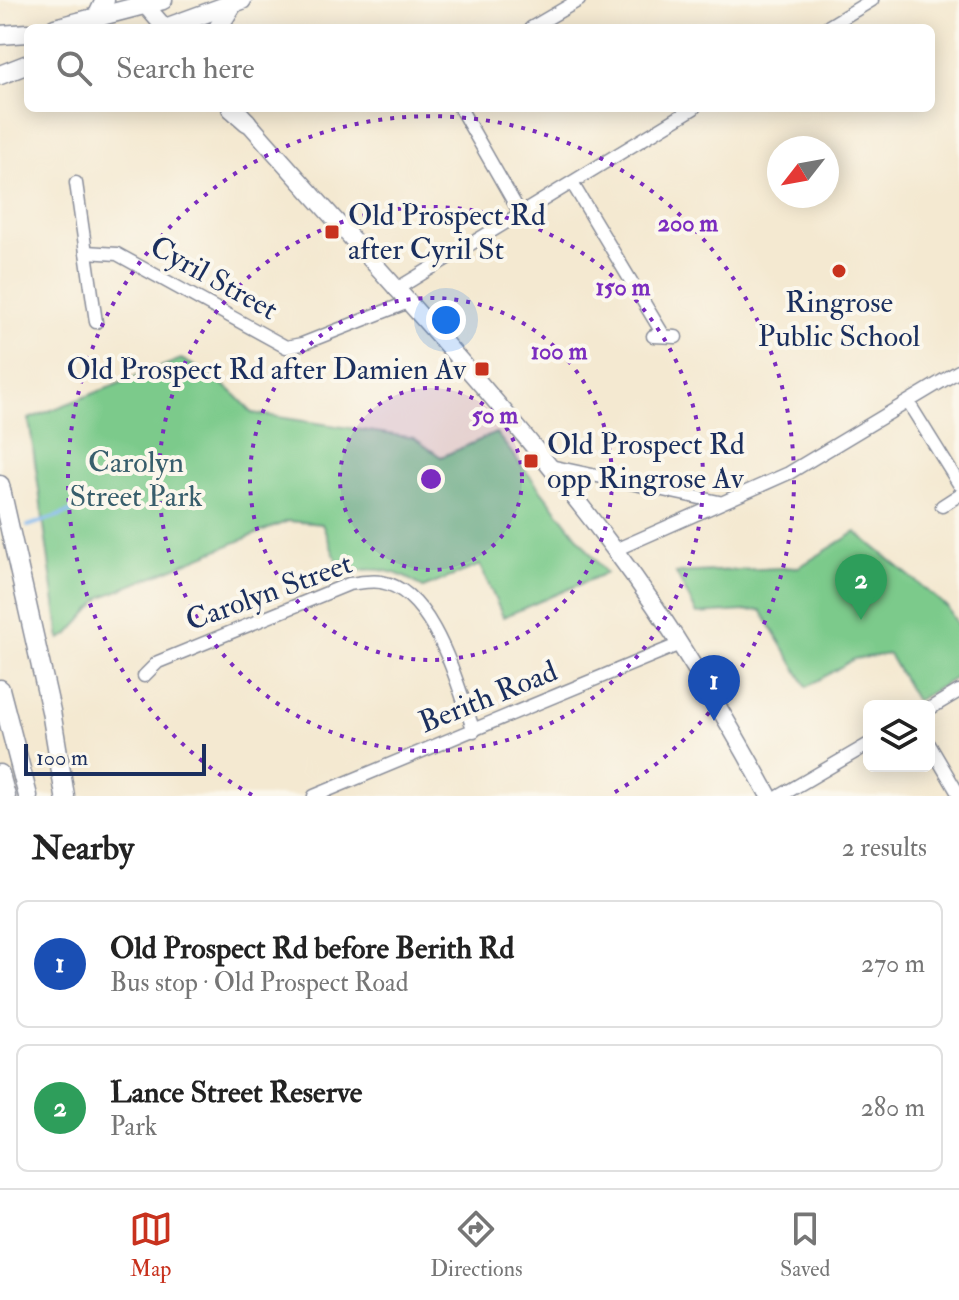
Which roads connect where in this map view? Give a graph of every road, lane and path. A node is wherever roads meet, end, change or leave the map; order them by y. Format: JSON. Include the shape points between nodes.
{"nodes":[{"id":1,"x":105,"y":0,"type":"edge"},
{"id":2,"x":579,"y":0,"type":"edge"},
{"id":3,"x":872,"y":0,"type":"edge"},
{"id":4,"x":150,"y":2,"type":"edge"},
{"id":5,"x":238,"y":2,"type":"edge"},
{"id":6,"x":96,"y":19,"type":"junction"},
{"id":7,"x":73,"y":24,"type":"edge"},
{"id":8,"x":163,"y":24,"type":"edge"},
{"id":9,"x":176,"y":24,"type":"edge"},
{"id":10,"x":221,"y":24,"type":"edge"},
{"id":11,"x":538,"y":24,"type":"edge"},
{"id":12,"x":833,"y":24,"type":"edge"},
{"id":13,"x":24,"y":33,"type":"edge"},
{"id":14,"x":0,"y":35,"type":"edge"},
{"id":15,"x":0,"y":63,"type":"edge"},
{"id":16,"x":24,"y":63,"type":"edge"},
{"id":17,"x":24,"y":65,"type":"edge"},
{"id":18,"x":0,"y":75,"type":"edge"},
{"id":19,"x":239,"y":112,"type":"edge"},
{"id":20,"x":462,"y":112,"type":"edge"},
{"id":21,"x":687,"y":112,"type":"edge"},
{"id":22,"x":76,"y":183,"type":"dead end"},
{"id":23,"x":572,"y":183,"type":"junction"},
{"id":24,"x":520,"y":213,"type":"junction"},
{"id":25,"x":86,"y":252,"type":"junction"},
{"id":26,"x":401,"y":296,"type":"junction"},
{"id":27,"x":96,"y":322,"type":"dead end"},
{"id":28,"x":664,"y":336,"type":"dead end"},
{"id":29,"x":959,"y":371,"type":"edge"},
{"id":30,"x":908,"y":402,"type":"junction"},
{"id":31,"x":550,"y":466,"type":"junction"},
{"id":32,"x":959,"y":484,"type":"edge"},
{"id":33,"x":0,"y":485,"type":"edge"},
{"id":34,"x":959,"y":495,"type":"edge"},
{"id":35,"x":719,"y":502,"type":"junction"},
{"id":36,"x":942,"y":506,"type":"dead end"},
{"id":37,"x":0,"y":540,"type":"edge"},
{"id":38,"x":615,"y":550,"type":"junction"},
{"id":39,"x":680,"y":644,"type":"junction"},
{"id":40,"x":144,"y":676,"type":"dead end"},
{"id":41,"x":0,"y":689,"type":"edge"},
{"id":42,"x":959,"y":691,"type":"edge"},
{"id":43,"x":935,"y":705,"type":"edge"},
{"id":44,"x":474,"y":731,"type":"junction"},
{"id":45,"x":863,"y":748,"type":"edge"},
{"id":46,"x":935,"y":754,"type":"edge"},
{"id":47,"x":0,"y":774,"type":"edge"},
{"id":48,"x":959,"y":795,"type":"edge"},
{"id":49,"x":6,"y":796,"type":"edge"},
{"id":50,"x":28,"y":796,"type":"edge"},
{"id":51,"x":62,"y":796,"type":"edge"},
{"id":52,"x":314,"y":796,"type":"edge"},
{"id":53,"x":769,"y":796,"type":"edge"},
{"id":54,"x":780,"y":796,"type":"edge"}],
"edges":[{"from":1,"to":6,"type":"highway"},
{"from":2,"to":11,"type":"street"},
{"from":3,"to":12,"type":"street"},
{"from":4,"to":6,"type":"highway"},
{"from":4,"to":8,"type":"main road"},
{"from":5,"to":9,"type":"highway"},
{"from":5,"to":10,"type":"highway"},
{"from":6,"to":7,"type":"highway"},
{"from":13,"to":14,"type":"highway"},
{"from":15,"to":16,"type":"highway"},
{"from":17,"to":18,"type":"highway"},
{"from":19,"to":26,"type":"main road"},
{"from":20,"to":24,"type":"street"},
{"from":21,"to":23,"type":"street","name":"Cyril Street"},
{"from":22,"to":25,"type":"street"},
{"from":23,"to":24,"type":"street","name":"Cyril Street"},
{"from":23,"to":28,"type":"street"},
{"from":24,"to":26,"type":"street","name":"Cyril Street"},
{"from":25,"to":26,"type":"street","name":"Cyril Street","via":[[117,254],[290,347]]},
{"from":25,"to":27,"type":"street"},
{"from":26,"to":31,"type":"main road"},
{"from":29,"to":30,"type":"street"},
{"from":30,"to":32,"type":"street"},
{"from":30,"to":35,"type":"street","via":[[789,473]]},
{"from":31,"to":35,"type":"street"},
{"from":31,"to":38,"type":"main road"},
{"from":33,"to":51,"type":"highway","via":[[51,711]]},
{"from":34,"to":36,"type":"street"},
{"from":35,"to":38,"type":"street"},
{"from":37,"to":51,"type":"highway"},
{"from":38,"to":39,"type":"main road"},
{"from":39,"to":44,"type":"street","name":"Berith Road"},
{"from":39,"to":53,"type":"main road"},
{"from":40,"to":44,"type":"street","name":"Carolyn Street","via":[[158,662],[349,584],[381,582],[420,605]]},
{"from":41,"to":50,"type":"highway"},
{"from":42,"to":43,"type":"street"},
{"from":44,"to":52,"type":"street","name":"Berith Road"},
{"from":45,"to":54,"type":"street"},
{"from":46,"to":48,"type":"street"},
{"from":47,"to":49,"type":"highway"}]}
